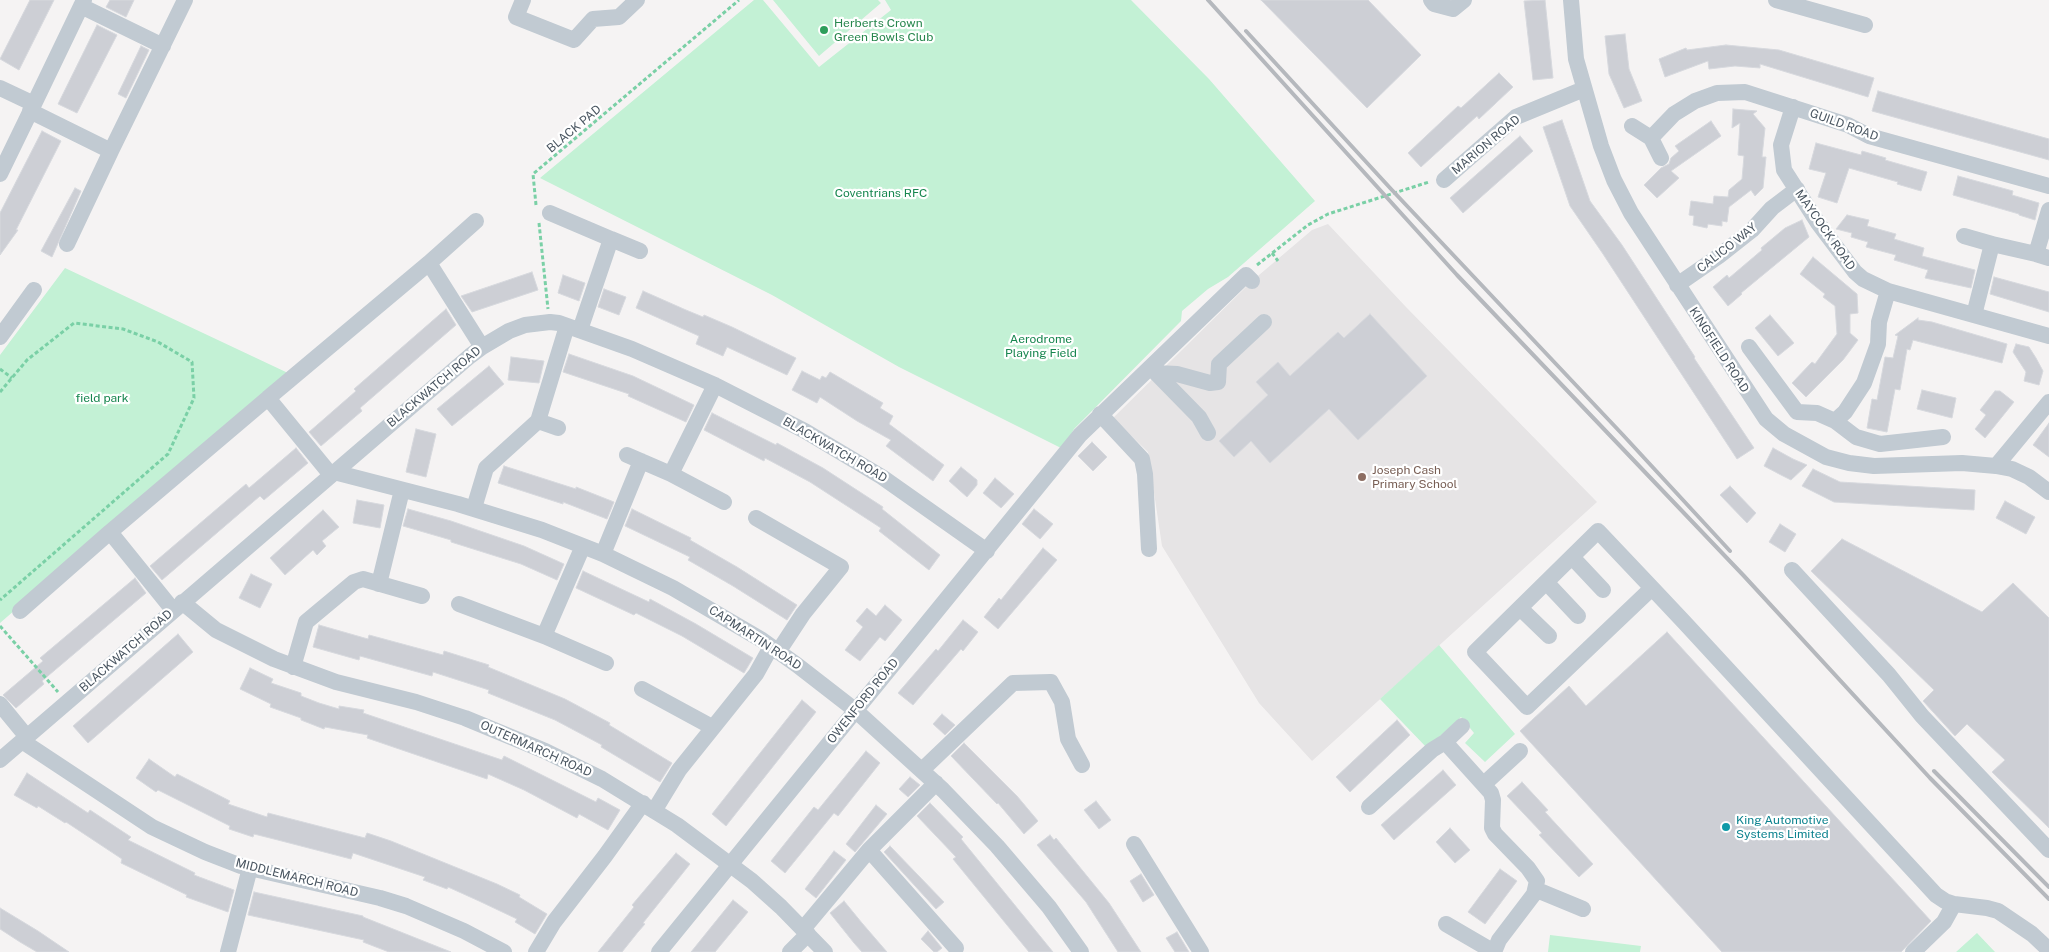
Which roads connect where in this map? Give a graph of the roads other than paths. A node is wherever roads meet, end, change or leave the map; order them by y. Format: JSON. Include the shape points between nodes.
{"nodes":[{"id":1,"x":185,"y":0,"type":"edge"},
{"id":2,"x":523,"y":0,"type":"edge"},
{"id":3,"x":637,"y":0,"type":"edge"},
{"id":4,"x":1431,"y":0,"type":"edge"},
{"id":5,"x":1464,"y":0,"type":"edge"},
{"id":6,"x":1571,"y":0,"type":"edge"},
{"id":7,"x":1776,"y":0,"type":"edge"},
{"id":8,"x":82,"y":3,"type":"edge"},
{"id":9,"x":1865,"y":25,"type":"dead end"},
{"id":10,"x":163,"y":46,"type":"junction"},
{"id":11,"x":0,"y":88,"type":"edge"},
{"id":12,"x":1584,"y":90,"type":"junction"},
{"id":13,"x":1793,"y":107,"type":"junction"},
{"id":14,"x":32,"y":108,"type":"junction"},
{"id":15,"x":1632,"y":126,"type":"dead end"},
{"id":16,"x":1650,"y":138,"type":"junction"},
{"id":17,"x":111,"y":151,"type":"junction"},
{"id":18,"x":1661,"y":158,"type":"dead end"},
{"id":19,"x":0,"y":174,"type":"edge"},
{"id":20,"x":1444,"y":180,"type":"road end"},
{"id":21,"x":2049,"y":186,"type":"edge"},
{"id":22,"x":1796,"y":189,"type":"junction"},
{"id":23,"x":2049,"y":210,"type":"edge"},
{"id":24,"x":542,"y":216,"type":"road end"},
{"id":25,"x":476,"y":221,"type":"dead end"},
{"id":26,"x":1964,"y":236,"type":"dead end"},
{"id":27,"x":611,"y":239,"type":"junction"},
{"id":28,"x":67,"y":244,"type":"dead end"},
{"id":29,"x":1992,"y":244,"type":"junction"},
{"id":30,"x":640,"y":251,"type":"dead end"},
{"id":31,"x":2042,"y":256,"type":"edge"},
{"id":32,"x":429,"y":263,"type":"junction"},
{"id":33,"x":1249,"y":278,"type":"road end"},
{"id":34,"x":1677,"y":285,"type":"junction"},
{"id":35,"x":34,"y":290,"type":"dead end"},
{"id":36,"x":1888,"y":291,"type":"junction"},
{"id":37,"x":1974,"y":315,"type":"junction"},
{"id":38,"x":1264,"y":322,"type":"dead end"},
{"id":39,"x":574,"y":328,"type":"junction"},
{"id":40,"x":2049,"y":336,"type":"edge"},
{"id":41,"x":0,"y":337,"type":"edge"},
{"id":42,"x":482,"y":346,"type":"junction"},
{"id":43,"x":1749,"y":347,"type":"dead end"},
{"id":44,"x":1153,"y":370,"type":"junction"},
{"id":45,"x":715,"y":385,"type":"junction"},
{"id":46,"x":268,"y":398,"type":"junction"},
{"id":47,"x":2049,"y":402,"type":"edge"},
{"id":48,"x":1100,"y":414,"type":"junction"},
{"id":49,"x":538,"y":421,"type":"junction"},
{"id":50,"x":1835,"y":421,"type":"junction"},
{"id":51,"x":558,"y":428,"type":"dead end"},
{"id":52,"x":1208,"y":433,"type":"dead end"},
{"id":53,"x":1943,"y":437,"type":"dead end"},
{"id":54,"x":1996,"y":466,"type":"junction"},
{"id":55,"x":332,"y":474,"type":"junction"},
{"id":56,"x":672,"y":474,"type":"junction"},
{"id":57,"x":402,"y":490,"type":"junction"},
{"id":58,"x":2049,"y":492,"type":"edge"},
{"id":59,"x":724,"y":502,"type":"dead end"},
{"id":60,"x":474,"y":508,"type":"junction"},
{"id":61,"x":756,"y":518,"type":"dead end"},
{"id":62,"x":110,"y":532,"type":"junction"},
{"id":63,"x":583,"y":546,"type":"junction"},
{"id":64,"x":1149,"y":549,"type":"dead end"},
{"id":65,"x":987,"y":551,"type":"junction"},
{"id":66,"x":603,"y":554,"type":"junction"},
{"id":67,"x":1572,"y":557,"type":"junction"},
{"id":68,"x":1792,"y":570,"type":"dead end"},
{"id":69,"x":1546,"y":582,"type":"junction"},
{"id":70,"x":379,"y":584,"type":"junction"},
{"id":71,"x":1652,"y":588,"type":"junction"},
{"id":72,"x":1604,"y":590,"type":"dead end"},
{"id":73,"x":422,"y":596,"type":"dead end"},
{"id":74,"x":459,"y":604,"type":"dead end"},
{"id":75,"x":178,"y":606,"type":"junction"},
{"id":76,"x":1520,"y":608,"type":"junction"},
{"id":77,"x":20,"y":611,"type":"dead end"},
{"id":78,"x":1578,"y":616,"type":"dead end"},
{"id":79,"x":544,"y":636,"type":"junction"},
{"id":80,"x":1549,"y":636,"type":"dead end"},
{"id":81,"x":775,"y":649,"type":"junction"},
{"id":82,"x":606,"y":663,"type":"dead end"},
{"id":83,"x":293,"y":666,"type":"junction"},
{"id":84,"x":642,"y":689,"type":"dead end"},
{"id":85,"x":0,"y":704,"type":"edge"},
{"id":86,"x":855,"y":710,"type":"junction"},
{"id":87,"x":1462,"y":726,"type":"dead end"},
{"id":88,"x":712,"y":727,"type":"junction"},
{"id":89,"x":24,"y":739,"type":"junction"},
{"id":90,"x":1438,"y":746,"type":"junction"},
{"id":91,"x":1520,"y":751,"type":"dead end"},
{"id":92,"x":0,"y":760,"type":"edge"},
{"id":93,"x":1082,"y":765,"type":"dead end"},
{"id":94,"x":922,"y":770,"type":"junction"},
{"id":95,"x":936,"y":783,"type":"junction"},
{"id":96,"x":1484,"y":784,"type":"junction"},
{"id":97,"x":649,"y":807,"type":"junction"},
{"id":98,"x":1369,"y":807,"type":"dead end"},
{"id":99,"x":1134,"y":844,"type":"dead end"},
{"id":100,"x":869,"y":850,"type":"junction"},
{"id":101,"x":2049,"y":850,"type":"edge"},
{"id":102,"x":730,"y":864,"type":"junction"},
{"id":103,"x":250,"y":868,"type":"junction"},
{"id":104,"x":1536,"y":890,"type":"junction"},
{"id":105,"x":1954,"y":904,"type":"junction"},
{"id":106,"x":1583,"y":909,"type":"dead end"},
{"id":107,"x":1446,"y":924,"type":"dead end"},
{"id":108,"x":806,"y":932,"type":"junction"},
{"id":109,"x":956,"y":948,"type":"dead end"},
{"id":110,"x":2049,"y":950,"type":"edge"},
{"id":111,"x":228,"y":952,"type":"edge"},
{"id":112,"x":504,"y":952,"type":"edge"},
{"id":113,"x":536,"y":952,"type":"edge"},
{"id":114,"x":658,"y":952,"type":"edge"},
{"id":115,"x":790,"y":952,"type":"edge"},
{"id":116,"x":825,"y":952,"type":"edge"},
{"id":117,"x":1081,"y":952,"type":"edge"},
{"id":118,"x":1201,"y":952,"type":"edge"},
{"id":119,"x":1494,"y":952,"type":"edge"},
{"id":120,"x":1913,"y":952,"type":"edge"}],
"edges":[{"from":1,"to":10,"type":"street"},
{"from":2,"to":3,"type":"street","via":[[516,17],[574,40],[593,19],[619,17]]},
{"from":4,"to":5,"type":"street","via":[[1434,4],[1453,9]]},
{"from":6,"to":12,"type":"street","name":"KINGFIELD ROAD","via":[[1576,59]]},
{"from":7,"to":9,"type":"street"},
{"from":8,"to":10,"type":"street"},
{"from":8,"to":14,"type":"street"},
{"from":10,"to":17,"type":"street"},
{"from":11,"to":14,"type":"street"},
{"from":12,"to":20,"type":"street","name":"MARION ROAD","via":[[1516,117]]},
{"from":12,"to":34,"type":"street","name":"KINGFIELD ROAD","via":[[1614,180]]},
{"from":13,"to":16,"type":"street","name":"GUILD ROAD","via":[[1745,92],[1717,93],[1674,114]]},
{"from":13,"to":21,"type":"street","name":"GUILD ROAD","via":[[1848,125],[1869,136]]},
{"from":13,"to":22,"type":"street","name":"MAYCOCK ROAD","via":[[1781,145],[1784,170]]},
{"from":14,"to":17,"type":"street"},
{"from":14,"to":19,"type":"street"},
{"from":15,"to":16,"type":"street"},
{"from":16,"to":18,"type":"street"},
{"from":17,"to":28,"type":"street"},
{"from":22,"to":34,"type":"street","name":"CALICO WAY","via":[[1752,230]]},
{"from":22,"to":36,"type":"street","name":"MAYCOCK ROAD","via":[[1855,272]]},
{"from":23,"to":31,"type":"street"},
{"from":24,"to":27,"type":"street"},
{"from":25,"to":32,"type":"street"},
{"from":26,"to":29,"type":"street"},
{"from":27,"to":30,"type":"street"},
{"from":27,"to":39,"type":"street"},
{"from":29,"to":31,"type":"street"},
{"from":29,"to":37,"type":"street"},
{"from":32,"to":42,"type":"street"},
{"from":32,"to":46,"type":"street"},
{"from":33,"to":44,"type":"street","name":"OWENFORD ROAD"},
{"from":34,"to":54,"type":"street","name":"KINGFIELD ROAD","via":[[1766,419],[1807,448],[1826,457],[1874,466],[1962,463]]},
{"from":35,"to":41,"type":"street"},
{"from":36,"to":37,"type":"street","name":"MAYCOCK ROAD"},
{"from":36,"to":50,"type":"street","via":[[1878,322],[1878,344],[1864,383]]},
{"from":37,"to":40,"type":"street","name":"MAYCOCK ROAD"},
{"from":38,"to":44,"type":"street","via":[[1219,364],[1218,382]]},
{"from":39,"to":42,"type":"street","name":"BLACKWATCH ROAD","via":[[550,322],[525,325]]},
{"from":39,"to":45,"type":"street","name":"BLACKWATCH ROAD"},
{"from":39,"to":49,"type":"street"},
{"from":42,"to":55,"type":"street","name":"BLACKWATCH ROAD"},
{"from":43,"to":50,"type":"street","via":[[1797,412],[1817,412]]},
{"from":44,"to":48,"type":"street","name":"OWENFORD ROAD"},
{"from":44,"to":52,"type":"street","via":[[1199,417]]},
{"from":45,"to":56,"type":"street"},
{"from":45,"to":65,"type":"street","name":"BLACKWATCH ROAD","via":[[805,431],[882,477]]},
{"from":46,"to":55,"type":"street"},
{"from":46,"to":62,"type":"street"},
{"from":47,"to":54,"type":"street"},
{"from":48,"to":64,"type":"street","via":[[1142,459]]},
{"from":48,"to":65,"type":"street","name":"OWENFORD ROAD"},
{"from":49,"to":51,"type":"street"},
{"from":49,"to":60,"type":"street","via":[[486,468]]},
{"from":50,"to":53,"type":"street","via":[[1856,437],[1880,444]]},
{"from":54,"to":58,"type":"street","name":"KINGFIELD ROAD","via":[[2028,477]]},
{"from":55,"to":57,"type":"street","name":"CAPMARTIN ROAD"},
{"from":55,"to":75,"type":"street","name":"BLACKWATCH ROAD"},
{"from":56,"to":59,"type":"street"},
{"from":56,"to":66,"type":"street","via":[[634,458]]},
{"from":57,"to":60,"type":"street","name":"CAPMARTIN ROAD"},
{"from":57,"to":70,"type":"street"},
{"from":60,"to":63,"type":"street","name":"CAPMARTIN ROAD"},
{"from":61,"to":81,"type":"street","via":[[841,567]]},
{"from":62,"to":75,"type":"street","name":"OUTERMARCH ROAD"},
{"from":62,"to":77,"type":"street"},
{"from":63,"to":66,"type":"street","name":"CAPMARTIN ROAD"},
{"from":63,"to":79,"type":"street"},
{"from":65,"to":86,"type":"street","name":"OWENFORD ROAD"},
{"from":66,"to":81,"type":"street","name":"CAPMARTIN ROAD","via":[[673,588]]},
{"from":67,"to":69,"type":"street"},
{"from":67,"to":71,"type":"street","via":[[1598,531]]},
{"from":67,"to":72,"type":"street"},
{"from":68,"to":101,"type":"street","via":[[1889,675],[1922,716]]},
{"from":69,"to":76,"type":"street"},
{"from":69,"to":78,"type":"street"},
{"from":70,"to":73,"type":"street"},
{"from":70,"to":83,"type":"street","via":[[363,579],[354,582],[306,622]]},
{"from":71,"to":76,"type":"street","via":[[1527,707],[1476,652]]},
{"from":71,"to":105,"type":"street","via":[[1936,895]]},
{"from":74,"to":79,"type":"street"},
{"from":75,"to":83,"type":"street","name":"OUTERMARCH ROAD","via":[[216,630]]},
{"from":75,"to":89,"type":"street","name":"BLACKWATCH ROAD"},
{"from":76,"to":80,"type":"street"},
{"from":79,"to":82,"type":"street"},
{"from":81,"to":86,"type":"street","name":"CAPMARTIN ROAD"},
{"from":81,"to":88,"type":"street"},
{"from":83,"to":97,"type":"street","name":"OUTERMARCH ROAD","via":[[336,682],[416,702],[506,733],[585,771]]},
{"from":84,"to":88,"type":"street"},
{"from":85,"to":89,"type":"street","name":"MIDDLEMARCH ROAD"},
{"from":86,"to":94,"type":"street","name":"CAPMARTIN ROAD"},
{"from":86,"to":102,"type":"street","name":"OWENFORD ROAD"},
{"from":87,"to":90,"type":"street"},
{"from":88,"to":97,"type":"street"},
{"from":89,"to":92,"type":"street","name":"BLACKWATCH ROAD"},
{"from":89,"to":103,"type":"street","name":"MIDDLEMARCH ROAD","via":[[152,827],[205,852]]},
{"from":90,"to":96,"type":"street"},
{"from":90,"to":98,"type":"street"},
{"from":91,"to":96,"type":"street"},
{"from":93,"to":94,"type":"street","via":[[1068,739],[1062,702],[1051,682],[1013,683]]},
{"from":94,"to":95,"type":"street","name":"CAPMARTIN ROAD"},
{"from":95,"to":100,"type":"street"},
{"from":95,"to":117,"type":"street","name":"CAPMARTIN ROAD","via":[[997,846],[1049,907]]},
{"from":96,"to":104,"type":"street","via":[[1493,800],[1492,828],[1534,876]]},
{"from":97,"to":102,"type":"street","name":"OUTERMARCH ROAD"},
{"from":97,"to":113,"type":"street","via":[[605,856],[554,922]]},
{"from":99,"to":118,"type":"street"},
{"from":100,"to":108,"type":"street"},
{"from":100,"to":109,"type":"street"},
{"from":102,"to":108,"type":"street","name":"OUTERMARCH ROAD"},
{"from":102,"to":114,"type":"street","name":"OWENFORD ROAD"},
{"from":103,"to":111,"type":"street"},
{"from":103,"to":112,"type":"street","name":"MIDDLEMARCH ROAD","via":[[406,906]]},
{"from":104,"to":106,"type":"street"},
{"from":104,"to":119,"type":"street","via":[[1499,940]]},
{"from":105,"to":110,"type":"street","via":[[1998,911]]},
{"from":105,"to":120,"type":"street","via":[[1944,922]]},
{"from":107,"to":119,"type":"street"},
{"from":108,"to":115,"type":"street"},
{"from":108,"to":116,"type":"street","name":"OUTERMARCH ROAD"}]}
